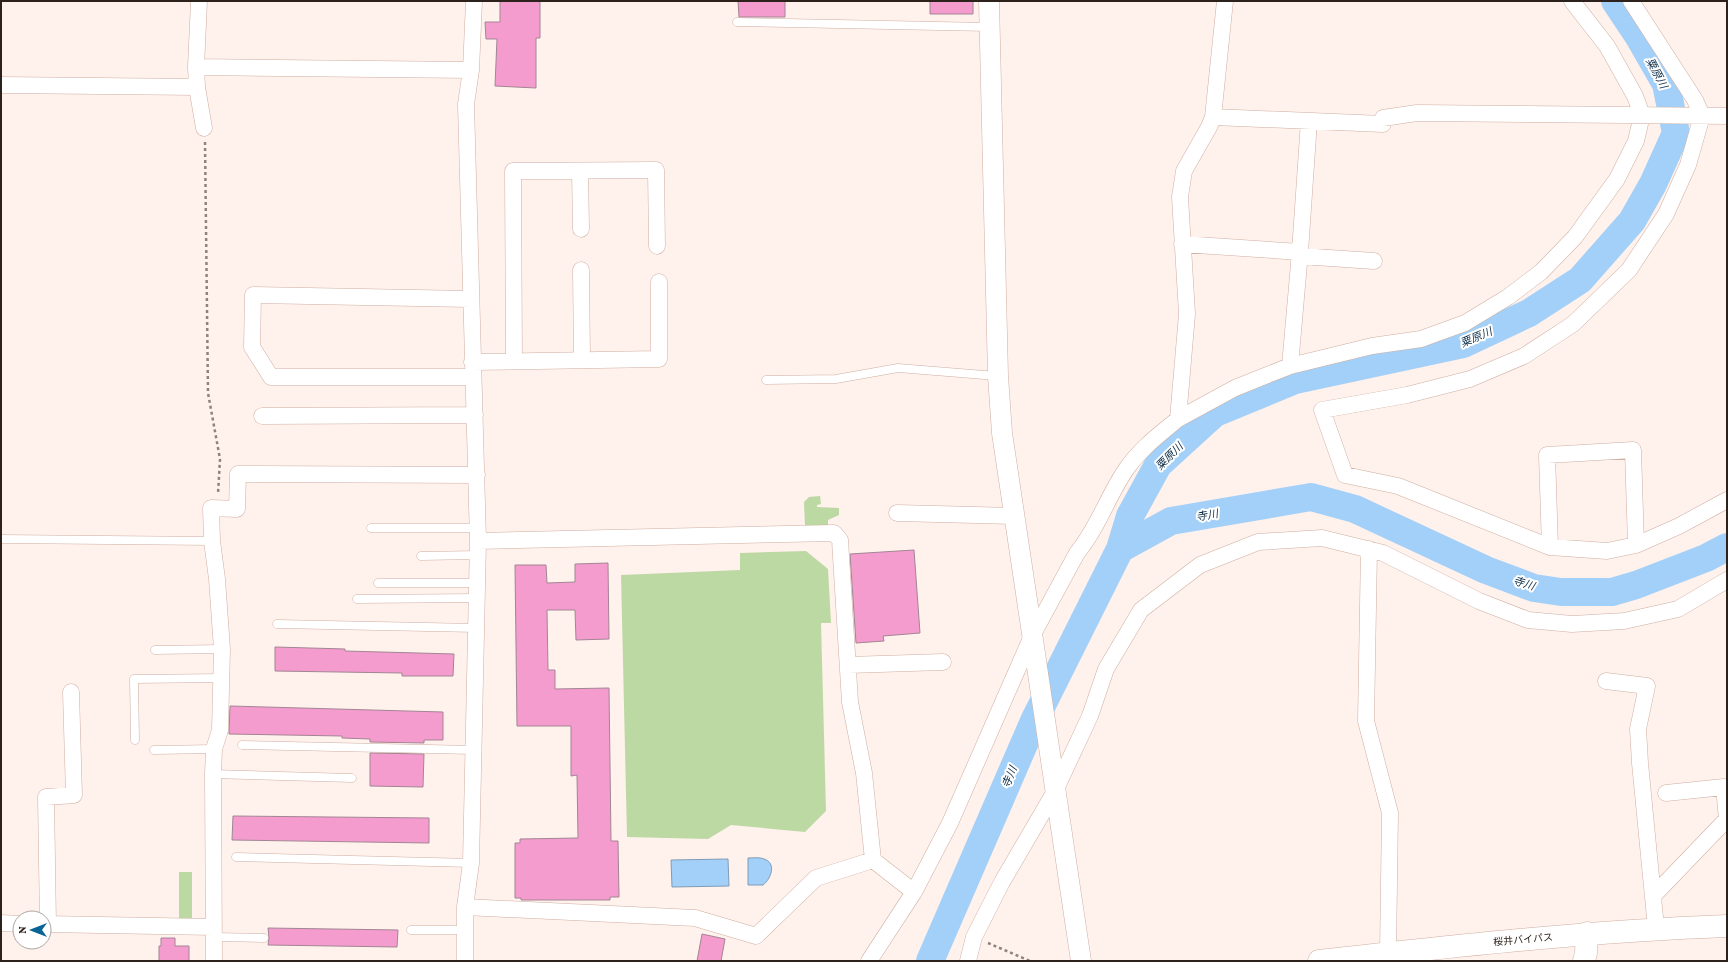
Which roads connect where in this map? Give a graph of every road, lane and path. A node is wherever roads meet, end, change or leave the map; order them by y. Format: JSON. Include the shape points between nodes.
{"nodes":[{"id":1,"x":199,"y":1,"type":"edge"},
{"id":2,"x":474,"y":1,"type":"edge"},
{"id":3,"x":989,"y":1,"type":"edge"},
{"id":4,"x":1225,"y":1,"type":"edge"},
{"id":5,"x":1572,"y":1,"type":"edge"},
{"id":6,"x":1631,"y":1,"type":"edge"},
{"id":7,"x":737,"y":22,"type":"dead end"},
{"id":8,"x":989,"y":27,"type":"junction"},
{"id":9,"x":196,"y":67,"type":"junction"},
{"id":10,"x":471,"y":70,"type":"junction"},
{"id":11,"x":1,"y":86,"type":"edge"},
{"id":12,"x":197,"y":87,"type":"junction"},
{"id":13,"x":1644,"y":115,"type":"junction"},
{"id":14,"x":1213,"y":116,"type":"junction"},
{"id":15,"x":1699,"y":116,"type":"junction"},
{"id":16,"x":1727,"y":116,"type":"edge"},
{"id":17,"x":1309,"y":121,"type":"junction"},
{"id":18,"x":204,"y":128,"type":"joint"},
{"id":19,"x":580,"y":170,"type":"junction"},
{"id":20,"x":581,"y":229,"type":"dead end"},
{"id":21,"x":1182,"y":244,"type":"junction"},
{"id":22,"x":657,"y":246,"type":"dead end"},
{"id":23,"x":1300,"y":254,"type":"junction"},
{"id":24,"x":1374,"y":261,"type":"dead end"},
{"id":25,"x":581,"y":270,"type":"dead end"},
{"id":26,"x":658,"y":282,"type":"dead end"},
{"id":27,"x":470,"y":299,"type":"junction"},
{"id":28,"x":582,"y":360,"type":"junction"},
{"id":29,"x":514,"y":361,"type":"junction"},
{"id":30,"x":1290,"y":366,"type":"junction"},
{"id":31,"x":472,"y":369,"type":"junction"},
{"id":32,"x":998,"y":376,"type":"junction"},
{"id":33,"x":766,"y":380,"type":"dead end"},
{"id":34,"x":475,"y":415,"type":"junction"},
{"id":35,"x":262,"y":416,"type":"dead end"},
{"id":36,"x":1178,"y":419,"type":"junction"},
{"id":37,"x":476,"y":475,"type":"junction"},
{"id":38,"x":1727,"y":500,"type":"edge"},
{"id":39,"x":218,"y":509,"type":"junction"},
{"id":40,"x":896,"y":513,"type":"dead end"},
{"id":41,"x":1014,"y":516,"type":"junction"},
{"id":42,"x":371,"y":528,"type":"dead end"},
{"id":43,"x":1,"y":539,"type":"edge"},
{"id":44,"x":212,"y":541,"type":"junction"},
{"id":45,"x":478,"y":541,"type":"junction"},
{"id":46,"x":1636,"y":545,"type":"junction"},
{"id":47,"x":1550,"y":547,"type":"junction"},
{"id":48,"x":1369,"y":549,"type":"junction"},
{"id":49,"x":421,"y":556,"type":"dead end"},
{"id":50,"x":1727,"y":580,"type":"edge"},
{"id":51,"x":378,"y":583,"type":"dead end"},
{"id":52,"x":477,"y":591,"type":"junction"},
{"id":53,"x":357,"y":599,"type":"dead end"},
{"id":54,"x":277,"y":624,"type":"dead end"},
{"id":55,"x":476,"y":628,"type":"junction"},
{"id":56,"x":1033,"y":641,"type":"junction"},
{"id":57,"x":222,"y":649,"type":"junction"},
{"id":58,"x":155,"y":650,"type":"dead end"},
{"id":59,"x":943,"y":662,"type":"dead end"},
{"id":60,"x":848,"y":665,"type":"junction"},
{"id":61,"x":222,"y":678,"type":"junction"},
{"id":62,"x":1606,"y":681,"type":"dead end"},
{"id":63,"x":71,"y":692,"type":"dead end"},
{"id":64,"x":135,"y":740,"type":"dead end"},
{"id":65,"x":242,"y":745,"type":"dead end"},
{"id":66,"x":214,"y":749,"type":"junction"},
{"id":67,"x":154,"y":750,"type":"dead end"},
{"id":68,"x":474,"y":750,"type":"junction"},
{"id":69,"x":213,"y":774,"type":"junction"},
{"id":70,"x":352,"y":778,"type":"dead end"},
{"id":71,"x":1054,"y":788,"type":"junction"},
{"id":72,"x":1666,"y":793,"type":"dead end"},
{"id":73,"x":236,"y":857,"type":"dead end"},
{"id":74,"x":874,"y":860,"type":"junction"},
{"id":75,"x":471,"y":863,"type":"junction"},
{"id":76,"x":914,"y":892,"type":"junction"},
{"id":77,"x":1653,"y":896,"type":"junction"},
{"id":78,"x":465,"y":907,"type":"junction"},
{"id":79,"x":46,"y":910,"type":"edge"},
{"id":80,"x":1,"y":923,"type":"edge"},
{"id":81,"x":12,"y":924,"type":"edge"},
{"id":82,"x":52,"y":925,"type":"edge"},
{"id":83,"x":1727,"y":926,"type":"edge"},
{"id":84,"x":1656,"y":928,"type":"junction"},
{"id":85,"x":411,"y":930,"type":"dead end"},
{"id":86,"x":465,"y":930,"type":"junction"},
{"id":87,"x":214,"y":932,"type":"junction"},
{"id":88,"x":1587,"y":933,"type":"junction"},
{"id":89,"x":974,"y":937,"type":"junction"},
{"id":90,"x":264,"y":938,"type":"dead end"},
{"id":91,"x":1388,"y":953,"type":"junction"},
{"id":92,"x":214,"y":961,"type":"edge"},
{"id":93,"x":465,"y":961,"type":"edge"},
{"id":94,"x":869,"y":961,"type":"edge"},
{"id":95,"x":968,"y":961,"type":"edge"},
{"id":96,"x":1030,"y":961,"type":"edge"},
{"id":97,"x":1081,"y":961,"type":"edge"},
{"id":98,"x":1319,"y":961,"type":"edge"},
{"id":99,"x":1584,"y":961,"type":"edge"}],
"edges":[{"from":1,"to":9,"type":"street"},
{"from":2,"to":10,"type":"street"},
{"from":3,"to":8,"type":"street"},
{"from":4,"to":14,"type":"street"},
{"from":5,"to":13,"type":"street","via":[[1607,46]]},
{"from":6,"to":15,"type":"street","via":[[1695,100]]},
{"from":7,"to":8,"type":"lane"},
{"from":8,"to":32,"type":"street"},
{"from":9,"to":10,"type":"street"},
{"from":9,"to":12,"type":"street"},
{"from":10,"to":27,"type":"street","via":[[466,104]]},
{"from":11,"to":12,"type":"street"},
{"from":12,"to":18,"type":"street"},
{"from":13,"to":15,"type":"street"},
{"from":13,"to":17,"type":"street","via":[[1417,113],[1383,118],[1383,124]]},
{"from":13,"to":30,"type":"street","via":[[1636,141],[1618,179],[1575,237],[1540,272],[1508,297],[1465,322],[1421,339],[1372,346]]},
{"from":14,"to":17,"type":"street"},
{"from":14,"to":21,"type":"street","via":[[1209,128],[1184,171],[1180,197]]},
{"from":15,"to":16,"type":"street"},
{"from":15,"to":47,"type":"street","via":[[1688,164],[1666,214],[1629,270],[1573,324],[1524,356],[1470,379],[1407,395],[1322,410],[1344,475],[1398,486]]},
{"from":17,"to":23,"type":"street"},
{"from":18,"to":39,"type":"path","via":[[208,393],[220,459]]},
{"from":19,"to":20,"type":"street"},
{"from":19,"to":22,"type":"street","via":[[656,170]]},
{"from":19,"to":29,"type":"street","via":[[513,170]]},
{"from":21,"to":23,"type":"street"},
{"from":21,"to":36,"type":"street","via":[[1187,314]]},
{"from":23,"to":24,"type":"street"},
{"from":23,"to":30,"type":"street"},
{"from":25,"to":28,"type":"street"},
{"from":26,"to":28,"type":"street","via":[[659,359]]},
{"from":27,"to":31,"type":"street"},
{"from":27,"to":31,"type":"street","via":[[253,295],[252,346],[271,377]]},
{"from":28,"to":29,"type":"street"},
{"from":29,"to":31,"type":"street"},
{"from":30,"to":36,"type":"street","via":[[1235,388]]},
{"from":31,"to":34,"type":"street"},
{"from":32,"to":33,"type":"lane","via":[[898,368],[836,379]]},
{"from":32,"to":41,"type":"street","via":[[1002,433]]},
{"from":34,"to":35,"type":"street"},
{"from":34,"to":37,"type":"street"},
{"from":36,"to":56,"type":"street","via":[[1144,448],[1126,468],[1086,542],[1076,553]]},
{"from":37,"to":39,"type":"street","via":[[238,474],[237,509]]},
{"from":37,"to":45,"type":"street"},
{"from":38,"to":46,"type":"street","via":[[1679,526]]},
{"from":39,"to":44,"type":"street","via":[[211,508]]},
{"from":40,"to":41,"type":"street"},
{"from":41,"to":56,"type":"street"},
{"from":42,"to":45,"type":"lane"},
{"from":43,"to":44,"type":"lane"},
{"from":44,"to":57,"type":"street"},
{"from":45,"to":49,"type":"lane"},
{"from":45,"to":52,"type":"street"},
{"from":45,"to":60,"type":"street","via":[[834,533],[840,540]]},
{"from":46,"to":47,"type":"street","via":[[1607,551]]},
{"from":46,"to":47,"type":"street","via":[[1633,450],[1546,455]]},
{"from":48,"to":50,"type":"street","via":[[1383,552],[1479,601],[1521,618],[1565,624],[1624,621],[1678,609]]},
{"from":48,"to":71,"type":"street","via":[[1322,538],[1258,542],[1200,564],[1142,610],[1106,669],[1090,716]]},
{"from":48,"to":91,"type":"street","via":[[1366,720],[1390,813]]},
{"from":51,"to":52,"type":"lane"},
{"from":52,"to":53,"type":"lane"},
{"from":52,"to":55,"type":"street"},
{"from":54,"to":55,"type":"lane"},
{"from":55,"to":68,"type":"street"},
{"from":56,"to":71,"type":"street"},
{"from":56,"to":76,"type":"street","via":[[950,823]]},
{"from":57,"to":58,"type":"lane"},
{"from":57,"to":61,"type":"street"},
{"from":59,"to":60,"type":"street"},
{"from":60,"to":74,"type":"street","via":[[850,702],[864,773]]},
{"from":61,"to":64,"type":"lane","via":[[134,679]]},
{"from":61,"to":66,"type":"street","via":[[220,730]]},
{"from":62,"to":77,"type":"street","via":[[1648,686],[1638,729]]},
{"from":63,"to":79,"type":"street","via":[[74,795],[46,797]]},
{"from":65,"to":68,"type":"lane"},
{"from":66,"to":67,"type":"lane"},
{"from":66,"to":69,"type":"street"},
{"from":68,"to":75,"type":"street"},
{"from":69,"to":70,"type":"lane"},
{"from":69,"to":87,"type":"street"},
{"from":71,"to":89,"type":"street"},
{"from":71,"to":97,"type":"street"},
{"from":72,"to":77,"type":"street","via":[[1724,787],[1727,819]]},
{"from":73,"to":75,"type":"lane"},
{"from":74,"to":76,"type":"street"},
{"from":74,"to":78,"type":"street","via":[[816,878],[756,936],[695,918]]},
{"from":75,"to":78,"type":"street"},
{"from":76,"to":94,"type":"street"},
{"from":77,"to":84,"type":"street"},
{"from":78,"to":86,"type":"street"},
{"from":80,"to":81,"type":"street"},
{"from":82,"to":87,"type":"street"},
{"from":83,"to":84,"type":"main road","name":"桜井バイパス"},
{"from":84,"to":88,"type":"main road","name":"桜井バイパス"},
{"from":85,"to":86,"type":"lane"},
{"from":86,"to":93,"type":"street"},
{"from":87,"to":90,"type":"lane"},
{"from":87,"to":92,"type":"street"},
{"from":88,"to":91,"type":"main road","name":"桜井バイパス","via":[[1435,951]]},
{"from":88,"to":99,"type":"main road"},
{"from":89,"to":95,"type":"street"},
{"from":89,"to":96,"type":"path"},
{"from":91,"to":98,"type":"main road","name":"桜井バイパス"}]}
